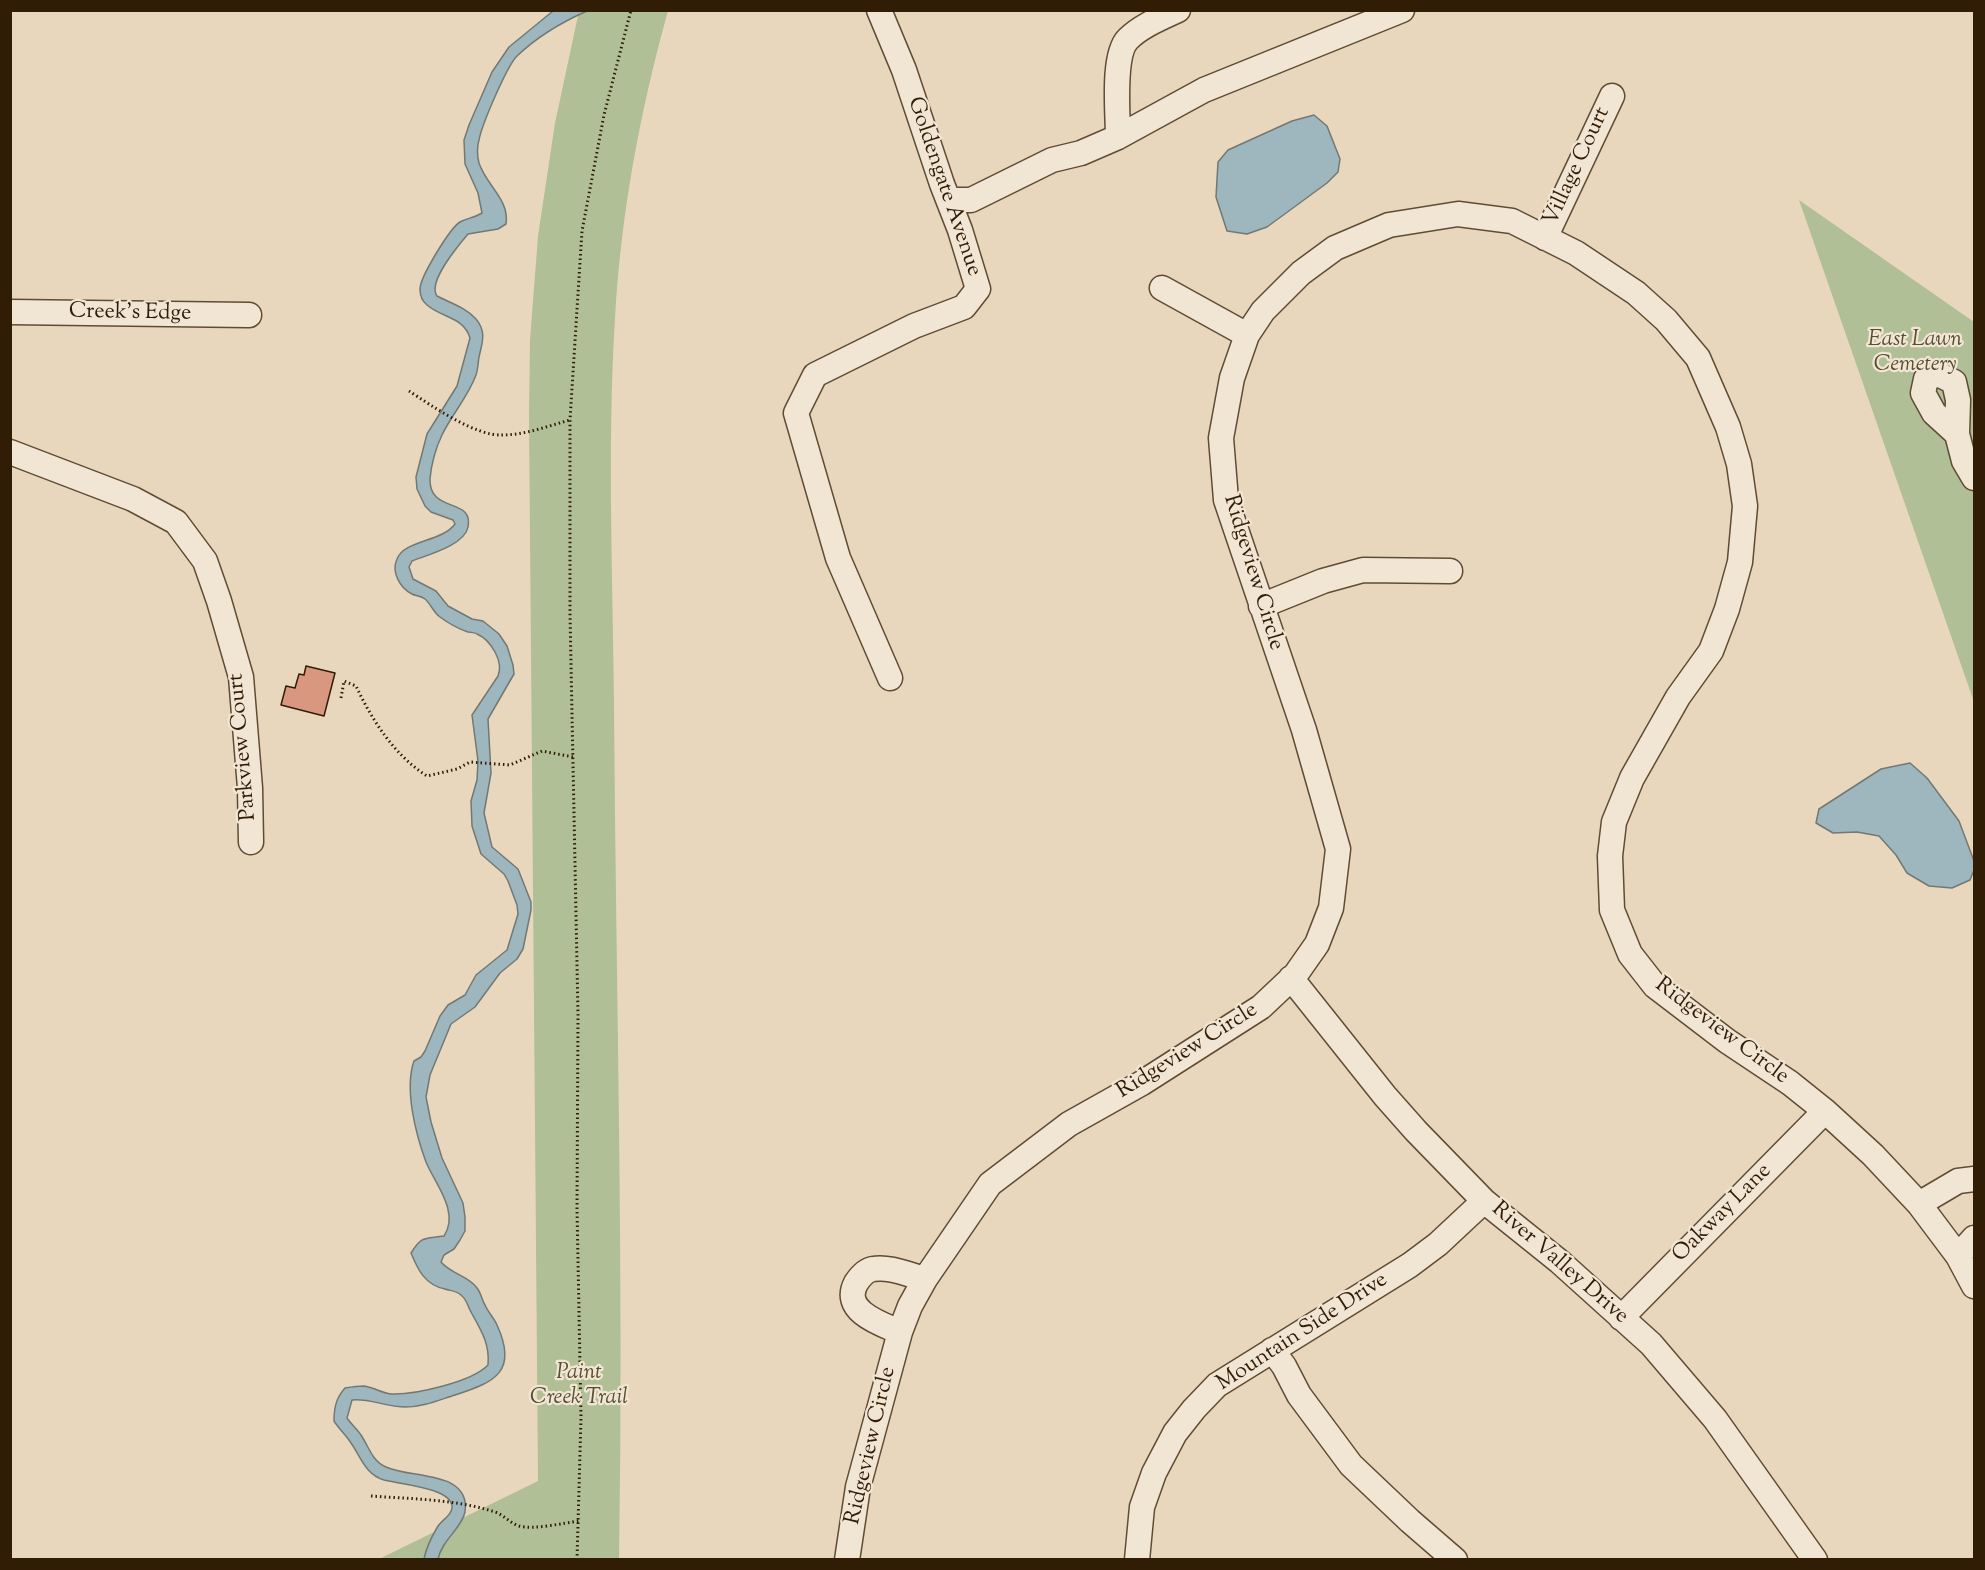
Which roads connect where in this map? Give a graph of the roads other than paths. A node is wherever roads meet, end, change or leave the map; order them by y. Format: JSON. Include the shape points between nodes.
{"nodes":[{"id":1,"x":879,"y":10,"type":"edge"},
{"id":2,"x":1178,"y":10,"type":"edge"},
{"id":3,"x":1402,"y":10,"type":"edge"},
{"id":4,"x":1612,"y":96,"type":"dead end"},
{"id":5,"x":1118,"y":137,"type":"junction"},
{"id":6,"x":949,"y":200,"type":"junction"},
{"id":7,"x":1545,"y":238,"type":"junction"},
{"id":8,"x":1162,"y":288,"type":"dead end"},
{"id":9,"x":10,"y":312,"type":"edge"},
{"id":10,"x":249,"y":315,"type":"dead end"},
{"id":11,"x":1247,"y":335,"type":"junction"},
{"id":12,"x":1957,"y":434,"type":"dead end"},
{"id":13,"x":10,"y":452,"type":"edge"},
{"id":14,"x":1974,"y":478,"type":"edge"},
{"id":15,"x":1450,"y":572,"type":"dead end"},
{"id":16,"x":1261,"y":606,"type":"junction"},
{"id":17,"x":890,"y":678,"type":"dead end"},
{"id":18,"x":251,"y":842,"type":"dead end"},
{"id":19,"x":1291,"y":978,"type":"junction"},
{"id":20,"x":1825,"y":1111,"type":"junction"},
{"id":21,"x":1974,"y":1179,"type":"edge"},
{"id":22,"x":1485,"y":1201,"type":"junction"},
{"id":23,"x":1919,"y":1204,"type":"junction"},
{"id":24,"x":1974,"y":1238,"type":"edge"},
{"id":25,"x":1958,"y":1256,"type":"junction"},
{"id":26,"x":924,"y":1279,"type":"junction"},
{"id":27,"x":1974,"y":1286,"type":"edge"},
{"id":28,"x":1621,"y":1318,"type":"junction"},
{"id":29,"x":900,"y":1332,"type":"junction"},
{"id":30,"x":1272,"y":1350,"type":"junction"},
{"id":31,"x":847,"y":1560,"type":"edge"},
{"id":32,"x":1137,"y":1560,"type":"edge"},
{"id":33,"x":1455,"y":1560,"type":"edge"},
{"id":34,"x":1815,"y":1560,"type":"edge"}],
"edges":[{"from":1,"to":6,"type":"street","name":"Goldengate Avenue"},
{"from":2,"to":5,"type":"street","via":[[1126,40],[1119,59]]},
{"from":3,"to":5,"type":"street","via":[[1204,90]]},
{"from":4,"to":7,"type":"street","name":"Village Court"},
{"from":5,"to":6,"type":"street","via":[[1052,160],[971,200]]},
{"from":6,"to":17,"type":"street","name":"Goldengate Avenue","via":[[978,289],[964,307],[914,326],[815,375],[796,414],[838,558]]},
{"from":7,"to":11,"type":"street","name":"Ridgeview Circle","via":[[1512,222],[1458,214],[1389,225],[1335,248],[1301,273],[1263,310]]},
{"from":7,"to":20,"type":"street","name":"Ridgeview Circle","via":[[1576,253],[1636,293],[1666,320],[1698,358],[1728,427],[1745,506],[1740,562],[1711,651],[1678,697],[1632,778],[1614,822],[1610,856],[1612,910],[1630,954],[1655,986]]},
{"from":8,"to":11,"type":"street"},
{"from":9,"to":10,"type":"street","name":"Creek's Edge"},
{"from":11,"to":16,"type":"street","name":"Ridgeview Circle","via":[[1232,378],[1221,438],[1226,500]]},
{"from":12,"to":14,"type":"street","via":[[1964,461]]},
{"from":13,"to":18,"type":"street","name":"Parkview Court","via":[[133,499],[176,522],[205,561],[241,677]]},
{"from":15,"to":16,"type":"street","via":[[1363,570]]},
{"from":16,"to":19,"type":"street","name":"Ridgeview Circle","via":[[1304,730],[1338,849],[1331,908],[1317,944]]},
{"from":19,"to":22,"type":"street","name":"River Valley Drive","via":[[1385,1096]]},
{"from":19,"to":26,"type":"street","name":"Ridgeview Circle","via":[[1260,1007],[1142,1083],[1069,1124],[990,1184]]},
{"from":20,"to":23,"type":"street","name":"Ridgeview Circle"},
{"from":20,"to":28,"type":"street","name":"Oakway Lane"},
{"from":21,"to":23,"type":"street","via":[[1958,1181]]},
{"from":22,"to":28,"type":"street","name":"River Valley Drive"},
{"from":22,"to":30,"type":"street","name":"Mountain Side Drive","via":[[1410,1264]]},
{"from":23,"to":25,"type":"street","name":"Ridgeview Circle"},
{"from":24,"to":25,"type":"street"},
{"from":25,"to":27,"type":"street","name":"Ridgeview Circle"},
{"from":26,"to":29,"type":"street","name":"Ridgeview Circle"},
{"from":26,"to":29,"type":"street","via":[[889,1269],[872,1269],[860,1276],[854,1289],[855,1303],[864,1316]]},
{"from":28,"to":34,"type":"street","name":"River Valley Drive","via":[[1651,1344],[1715,1419]]},
{"from":29,"to":31,"type":"street","name":"Ridgeview Circle","via":[[858,1487]]},
{"from":30,"to":32,"type":"street","name":"Mountain Side Drive","via":[[1217,1385],[1175,1433],[1142,1507]]},
{"from":30,"to":33,"type":"street","via":[[1299,1395],[1351,1465]]}]}
